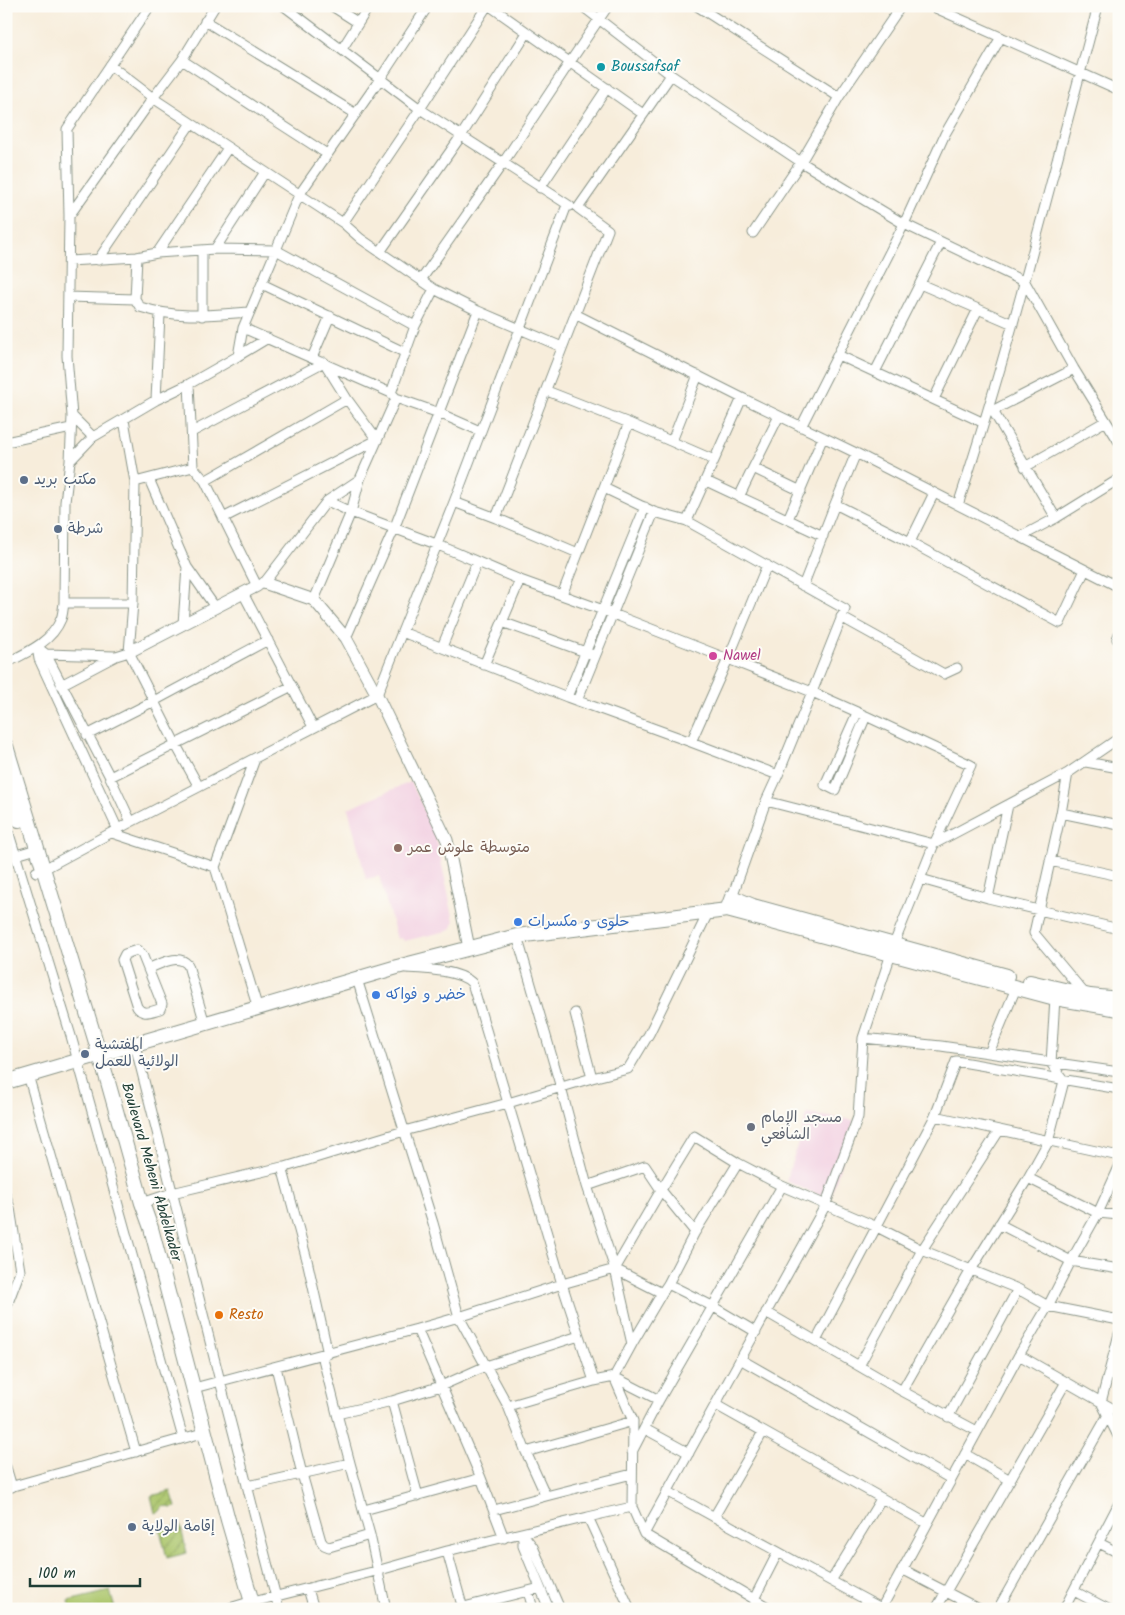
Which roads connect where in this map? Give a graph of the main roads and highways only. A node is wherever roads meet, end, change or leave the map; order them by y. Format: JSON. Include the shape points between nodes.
{"nodes":[{"id":1,"x":6,"y":746,"type":"edge"},
{"id":2,"x":6,"y":781,"type":"edge"},
{"id":3,"x":9,"y":801,"type":"edge"},
{"id":4,"x":40,"y":870,"type":"junction"},
{"id":5,"x":893,"y":949,"type":"junction"},
{"id":6,"x":1119,"y":999,"type":"edge"},
{"id":7,"x":1119,"y":1009,"type":"edge"},
{"id":8,"x":97,"y":1058,"type":"junction"},
{"id":9,"x":29,"y":1079,"type":"junction"},
{"id":10,"x":6,"y":1082,"type":"edge"},
{"id":11,"x":6,"y":1089,"type":"edge"},
{"id":12,"x":249,"y":1606,"type":"edge"}],
"edges":[{"from":1,"to":4,"type":"main road","name":"Boulevard Meheni Abdelkader"},
{"from":2,"to":3,"type":"main road"},
{"from":3,"to":4,"type":"main road"},
{"from":4,"to":8,"type":"main road","name":"Boulevard Meheni Abdelkader"},
{"from":5,"to":6,"type":"main road"},
{"from":5,"to":7,"type":"main road","via":[[1016,988]]},
{"from":5,"to":8,"type":"main road","via":[[730,903],[708,913],[517,936],[397,967]]},
{"from":8,"to":9,"type":"main road"},
{"from":8,"to":12,"type":"main road","name":"Boulevard Meheni Abdelkader"},
{"from":8,"to":12,"type":"main road","name":"Boulevard Meheni Abdelkader","via":[[152,1228]]},
{"from":9,"to":10,"type":"main road"},
{"from":9,"to":11,"type":"main road"}]}
